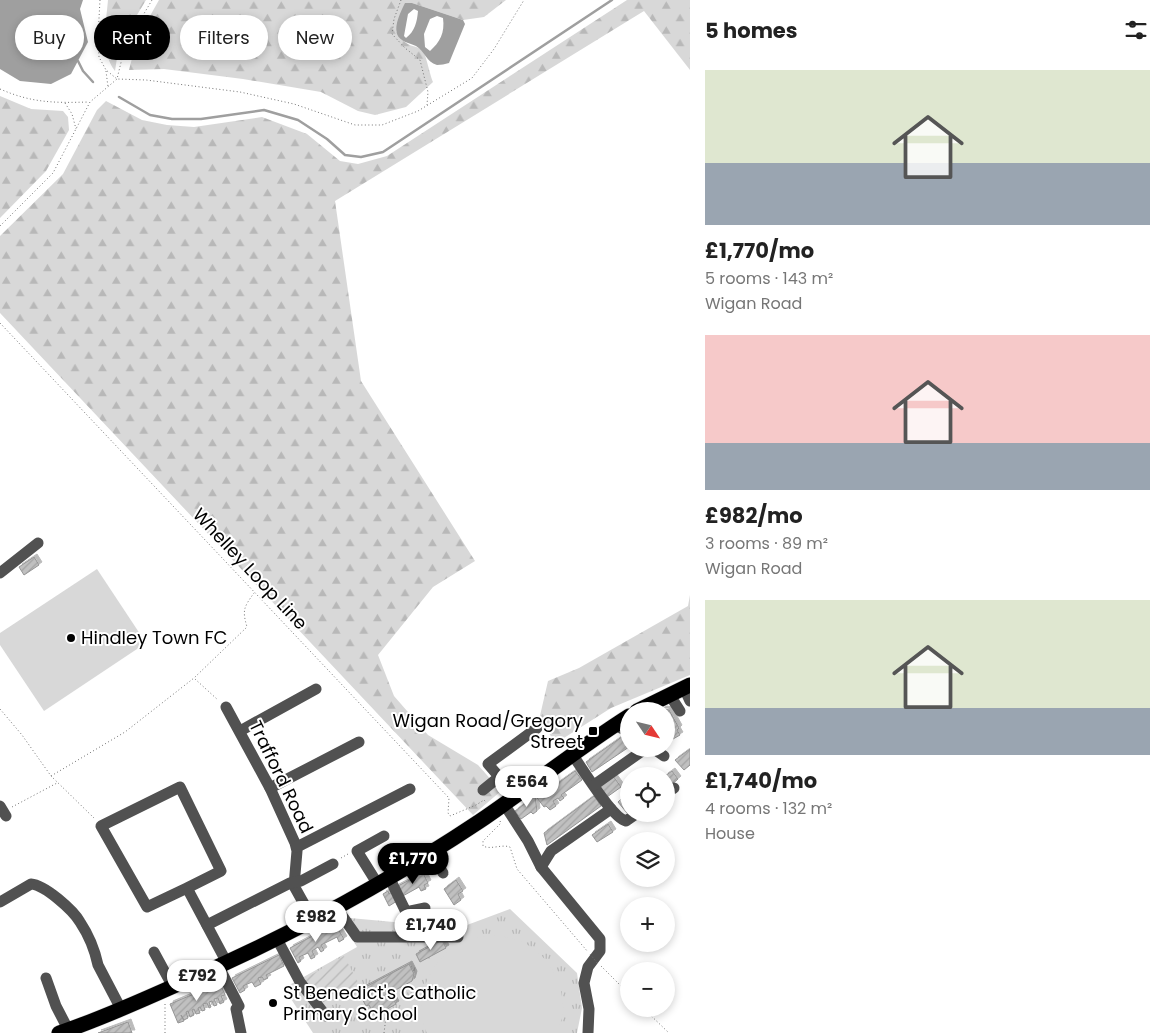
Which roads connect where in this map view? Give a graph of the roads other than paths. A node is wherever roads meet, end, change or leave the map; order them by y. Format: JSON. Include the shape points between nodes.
{"nodes":[{"id":1,"x":38,"y":543,"type":"dead end"},
{"id":2,"x":0,"y":573,"type":"edge"},
{"id":3,"x":316,"y":688,"type":"dead end"},
{"id":4,"x":688,"y":691,"type":"edge"},
{"id":5,"x":669,"y":694,"type":"junction"},
{"id":6,"x":654,"y":702,"type":"edge"},
{"id":7,"x":226,"y":707,"type":"road end"},
{"id":8,"x":680,"y":711,"type":"dead end"},
{"id":9,"x":620,"y":722,"type":"edge"},
{"id":10,"x":615,"y":725,"type":"junction"},
{"id":11,"x":537,"y":728,"type":"dead end"},
{"id":12,"x":620,"y":728,"type":"edge"},
{"id":13,"x":240,"y":731,"type":"junction"},
{"id":14,"x":358,"y":741,"type":"dead end"},
{"id":15,"x":572,"y":754,"type":"junction"},
{"id":16,"x":632,"y":758,"type":"edge"},
{"id":17,"x":499,"y":777,"type":"junction"},
{"id":18,"x":594,"y":785,"type":"junction"},
{"id":19,"x":270,"y":788,"type":"junction"},
{"id":20,"x":411,"y":790,"type":"dead end"},
{"id":21,"x":483,"y":790,"type":"dead end"},
{"id":22,"x":506,"y":805,"type":"junction"},
{"id":23,"x":611,"y":809,"type":"junction"},
{"id":24,"x":620,"y":820,"type":"edge"},
{"id":25,"x":384,"y":836,"type":"dead end"},
{"id":26,"x":297,"y":847,"type":"junction"},
{"id":27,"x":431,"y":852,"type":"junction"},
{"id":28,"x":333,"y":864,"type":"road end"},
{"id":29,"x":541,"y":867,"type":"junction"},
{"id":30,"x":443,"y":873,"type":"dead end"},
{"id":31,"x":383,"y":880,"type":"junction"},
{"id":32,"x":294,"y":882,"type":"junction"},
{"id":33,"x":187,"y":888,"type":"junction"},
{"id":34,"x":0,"y":902,"type":"edge"},
{"id":35,"x":336,"y":907,"type":"junction"},
{"id":36,"x":424,"y":908,"type":"dead end"},
{"id":37,"x":313,"y":920,"type":"junction"},
{"id":38,"x":207,"y":925,"type":"junction"},
{"id":39,"x":458,"y":937,"type":"dead end"},
{"id":40,"x":277,"y":939,"type":"junction"},
{"id":41,"x":154,"y":952,"type":"dead end"},
{"id":42,"x":223,"y":965,"type":"junction"},
{"id":43,"x":46,"y":978,"type":"dead end"},
{"id":44,"x":169,"y":988,"type":"junction"},
{"id":45,"x":121,"y":1009,"type":"junction"},
{"id":46,"x":326,"y":1016,"type":"dead end"},
{"id":47,"x":66,"y":1032,"type":"edge"},
{"id":48,"x":241,"y":1033,"type":"edge"},
{"id":49,"x":588,"y":1033,"type":"edge"}],
"edges":[{"from":1,"to":2,"type":"street"},
{"from":3,"to":13,"type":"street"},
{"from":4,"to":5,"type":"highway"},
{"from":5,"to":6,"type":"highway"},
{"from":5,"to":8,"type":"street"},
{"from":7,"to":13,"type":"street","name":"Trafford Road"},
{"from":9,"to":10,"type":"highway"},
{"from":10,"to":12,"type":"street"},
{"from":10,"to":15,"type":"highway"},
{"from":11,"to":17,"type":"street","via":[[488,764]]},
{"from":13,"to":19,"type":"street","name":"Trafford Road"},
{"from":14,"to":19,"type":"street"},
{"from":15,"to":18,"type":"street"},
{"from":15,"to":22,"type":"highway"},
{"from":16,"to":18,"type":"street"},
{"from":17,"to":21,"type":"street"},
{"from":17,"to":22,"type":"street"},
{"from":18,"to":23,"type":"street"},
{"from":19,"to":26,"type":"street","name":"Trafford Road"},
{"from":20,"to":26,"type":"street"},
{"from":22,"to":27,"type":"highway"},
{"from":22,"to":29,"type":"street"},
{"from":23,"to":24,"type":"street"},
{"from":23,"to":29,"type":"street","via":[[552,851]]},
{"from":25,"to":31,"type":"street","via":[[357,851]]},
{"from":26,"to":32,"type":"street","name":"Trafford Road"},
{"from":27,"to":30,"type":"street"},
{"from":27,"to":31,"type":"highway"},
{"from":28,"to":32,"type":"street"},
{"from":29,"to":49,"type":"street","via":[[600,939],[600,950],[588,967],[584,983],[589,1009]]},
{"from":31,"to":35,"type":"highway"},
{"from":31,"to":36,"type":"street","via":[[406,912]]},
{"from":32,"to":37,"type":"street","name":"Trafford Road"},
{"from":32,"to":38,"type":"street"},
{"from":33,"to":33,"type":"street","via":[[221,871],[180,787],[102,826],[147,907]]},
{"from":33,"to":38,"type":"street"},
{"from":34,"to":45,"type":"street","via":[[32,884],[57,898],[80,922]]},
{"from":35,"to":37,"type":"highway"},
{"from":35,"to":39,"type":"street","via":[[356,936]]},
{"from":37,"to":40,"type":"highway"},
{"from":38,"to":42,"type":"street"},
{"from":40,"to":42,"type":"highway"},
{"from":40,"to":46,"type":"street","via":[[300,982]]},
{"from":41,"to":44,"type":"street"},
{"from":42,"to":44,"type":"highway"},
{"from":42,"to":48,"type":"street","via":[[239,1006],[236,1009]]},
{"from":43,"to":47,"type":"street"},
{"from":44,"to":45,"type":"highway"},
{"from":45,"to":47,"type":"highway"}]}
